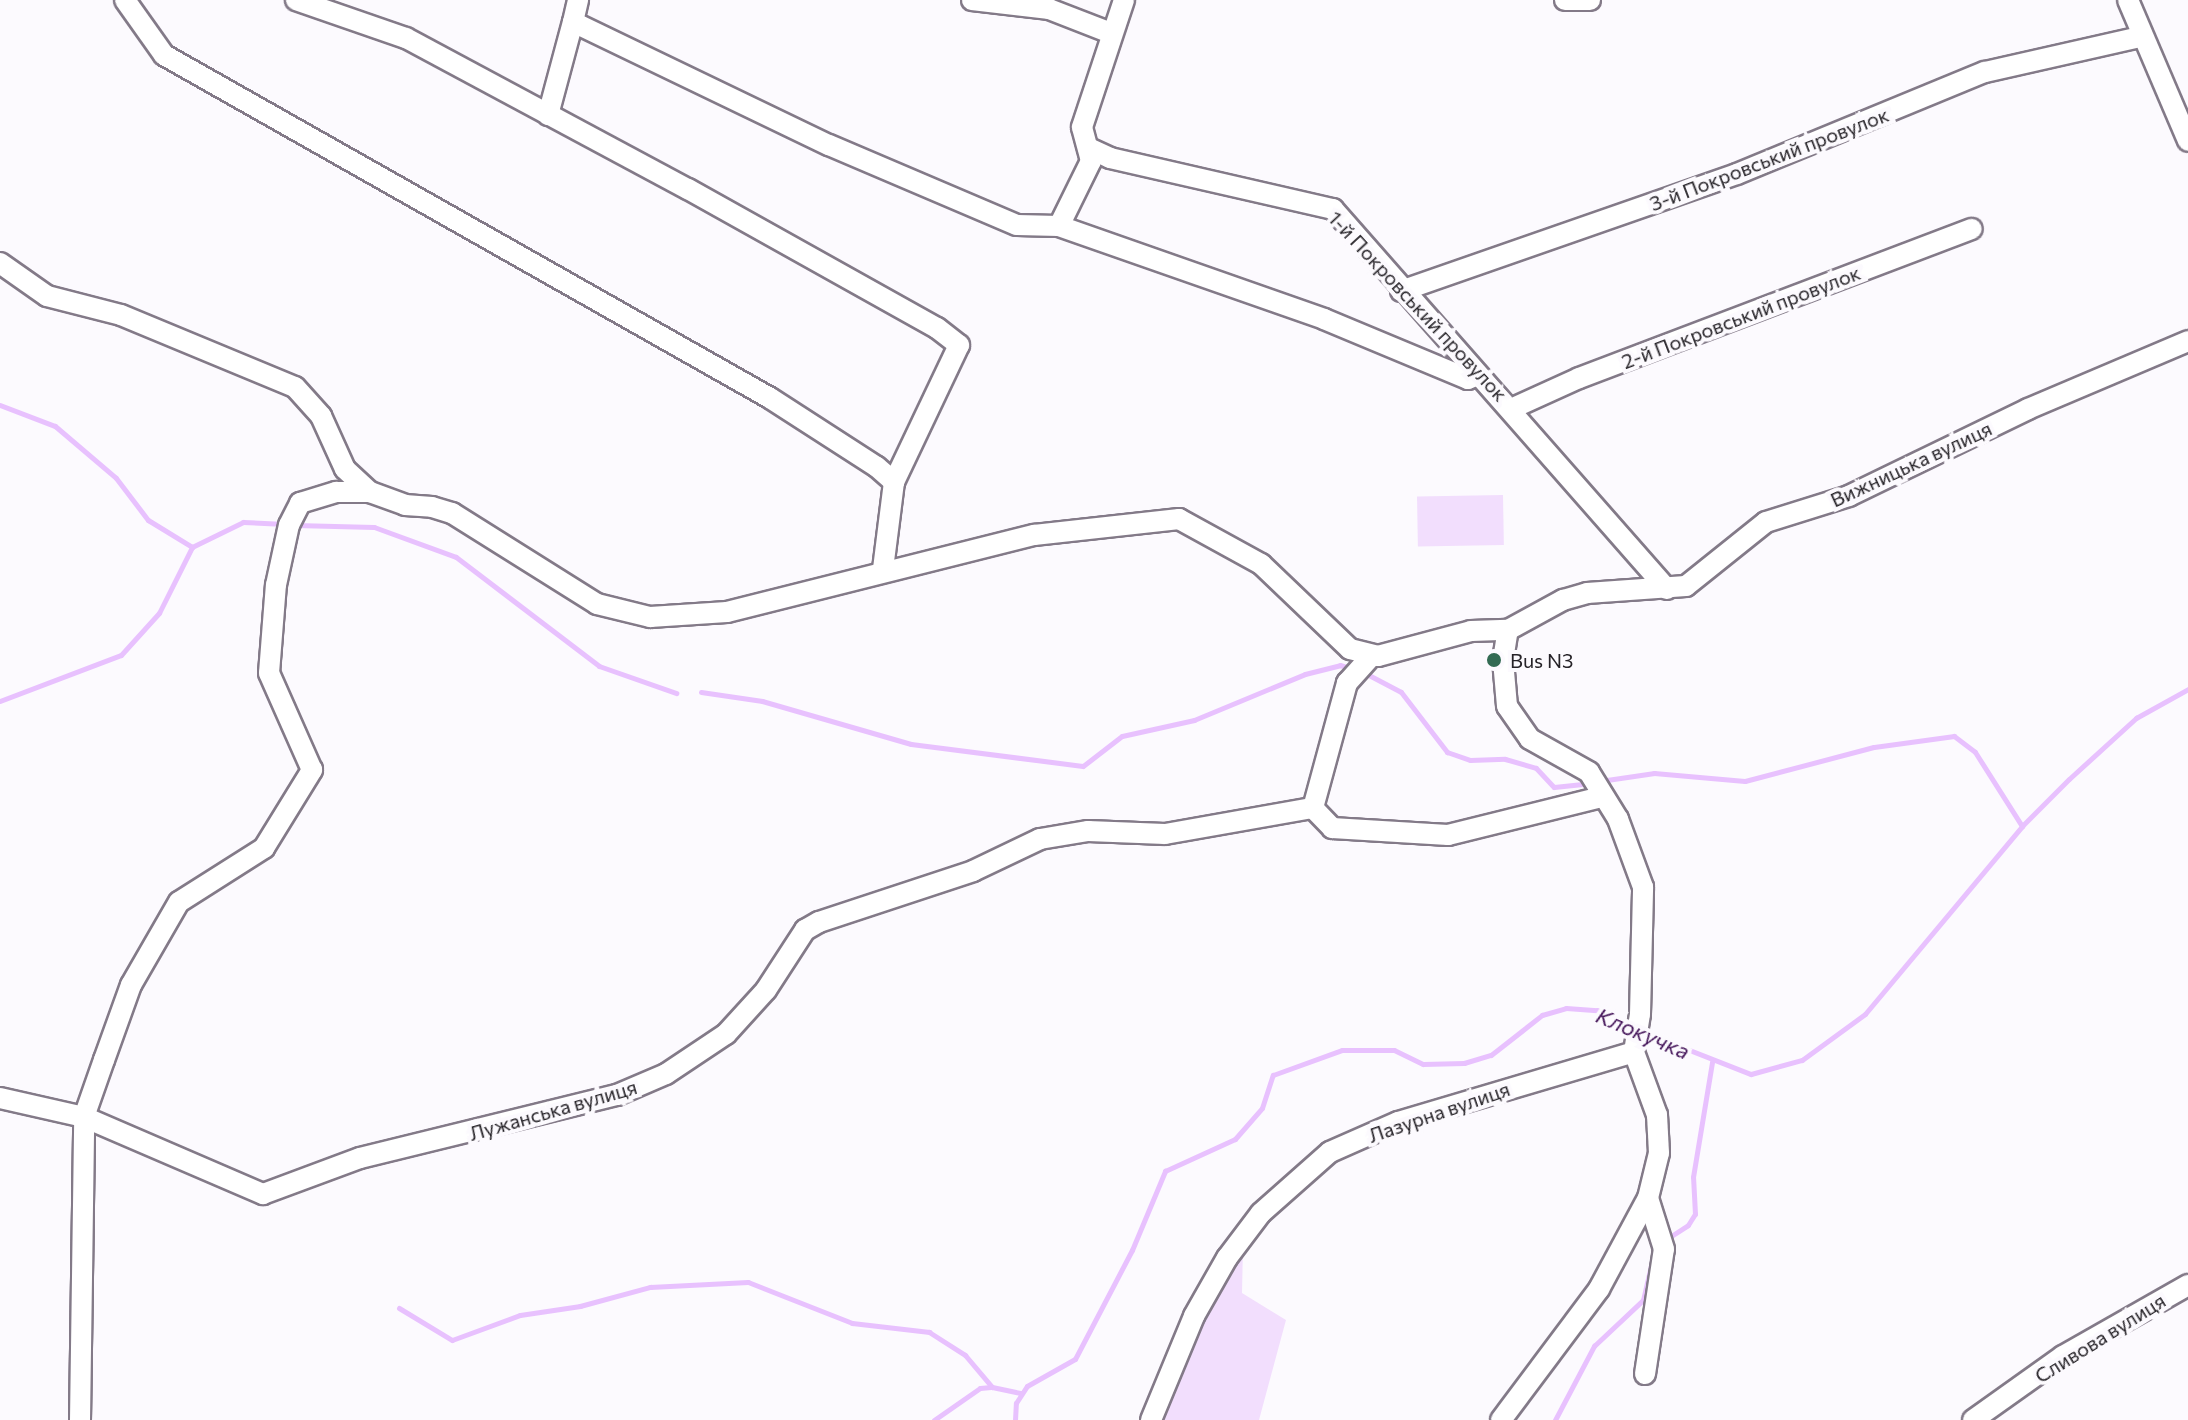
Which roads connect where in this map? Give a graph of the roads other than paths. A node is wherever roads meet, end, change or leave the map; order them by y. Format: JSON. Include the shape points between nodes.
{"nodes":[{"id":1,"x":125,"y":0,"type":"edge"},
{"id":2,"x":296,"y":0,"type":"edge"},
{"id":3,"x":578,"y":0,"type":"edge"},
{"id":4,"x":972,"y":0,"type":"edge"},
{"id":5,"x":1124,"y":0,"type":"edge"},
{"id":6,"x":1565,"y":0,"type":"edge"},
{"id":7,"x":1590,"y":0,"type":"edge"},
{"id":8,"x":2128,"y":0,"type":"edge"},
{"id":9,"x":573,"y":22,"type":"junction"},
{"id":10,"x":1111,"y":33,"type":"junction"},
{"id":11,"x":2140,"y":37,"type":"junction"},
{"id":12,"x":548,"y":115,"type":"junction"},
{"id":13,"x":2188,"y":141,"type":"edge"},
{"id":14,"x":1091,"y":149,"type":"junction"},
{"id":15,"x":1059,"y":226,"type":"junction"},
{"id":16,"x":1972,"y":229,"type":"dead end"},
{"id":17,"x":0,"y":263,"type":"edge"},
{"id":18,"x":1401,"y":291,"type":"junction"},
{"id":19,"x":2188,"y":341,"type":"edge"},
{"id":20,"x":1476,"y":376,"type":"junction"},
{"id":21,"x":1513,"y":408,"type":"junction"},
{"id":22,"x":894,"y":482,"type":"junction"},
{"id":23,"x":370,"y":492,"type":"junction"},
{"id":24,"x":883,"y":569,"type":"junction"},
{"id":25,"x":1667,"y":589,"type":"junction"},
{"id":26,"x":1508,"y":630,"type":"junction"},
{"id":27,"x":1359,"y":668,"type":"junction"},
{"id":28,"x":1596,"y":786,"type":"junction"},
{"id":29,"x":1313,"y":808,"type":"junction"},
{"id":30,"x":1635,"y":1043,"type":"junction"},
{"id":31,"x":0,"y":1098,"type":"edge"},
{"id":32,"x":84,"y":1117,"type":"junction"},
{"id":33,"x":1648,"y":1198,"type":"junction"},
{"id":34,"x":2188,"y":1285,"type":"edge"},
{"id":35,"x":1645,"y":1374,"type":"dead end"},
{"id":36,"x":80,"y":1420,"type":"edge"},
{"id":37,"x":1151,"y":1420,"type":"edge"},
{"id":38,"x":1501,"y":1420,"type":"edge"},
{"id":39,"x":1973,"y":1420,"type":"edge"}],
"edges":[{"from":1,"to":22,"type":"street","via":[[164,55],[770,398]]},
{"from":2,"to":12,"type":"street","via":[[406,38]]},
{"from":3,"to":9,"type":"street"},
{"from":4,"to":10,"type":"street","via":[[1049,9]]},
{"from":5,"to":10,"type":"street"},
{"from":6,"to":7,"type":"street"},
{"from":8,"to":11,"type":"street"},
{"from":9,"to":12,"type":"street"},
{"from":9,"to":15,"type":"street","via":[[829,145],[1017,225]]},
{"from":10,"to":14,"type":"street","via":[[1082,127]]},
{"from":11,"to":13,"type":"street"},
{"from":11,"to":18,"type":"street","name":"3-й Покровський провулок","via":[[1985,72],[1737,174]]},
{"from":12,"to":22,"type":"street","via":[[924,320],[959,345]]},
{"from":14,"to":15,"type":"street","via":[[1091,161]]},
{"from":14,"to":18,"type":"street","name":"1-й Покровський провулок","via":[[1110,158],[1333,209]]},
{"from":15,"to":20,"type":"street","via":[[1324,319],[1468,379]]},
{"from":16,"to":21,"type":"street","name":"2-й Покровський провулок"},
{"from":17,"to":23,"type":"street","via":[[47,296],[121,315],[295,387],[321,416],[345,469]]},
{"from":18,"to":20,"type":"street","name":"1-й Покровський провулок"},
{"from":19,"to":25,"type":"street","name":"Вижницька вулиця","via":[[2028,409],[1849,496],[1766,522],[1700,578]]},
{"from":20,"to":21,"type":"street","name":"1-й Покровський провулок"},
{"from":21,"to":25,"type":"street","name":"1-й Покровський провулок"},
{"from":22,"to":24,"type":"street"},
{"from":23,"to":24,"type":"street","via":[[452,513],[597,604],[650,617],[727,612]]},
{"from":23,"to":32,"type":"street","via":[[336,492],[300,503],[289,525],[276,585],[269,673],[312,770],[264,848],[179,902],[131,985]]},
{"from":24,"to":27,"type":"street","via":[[1034,535],[1179,519],[1261,564],[1350,649]]},
{"from":25,"to":26,"type":"street","name":"Вижницька вулиця","via":[[1587,593]]},
{"from":26,"to":27,"type":"street","via":[[1471,631]]},
{"from":26,"to":28,"type":"street","via":[[1503,660],[1507,706],[1530,739]]},
{"from":27,"to":29,"type":"street"},
{"from":28,"to":29,"type":"street","via":[[1448,835],[1332,828]]},
{"from":28,"to":30,"type":"street","via":[[1618,819],[1643,887]]},
{"from":29,"to":32,"type":"street","name":"Лужанська вулиця","via":[[1165,834],[1088,831],[1040,839],[973,871],[811,926],[754,1006],[726,1034],[631,1091],[360,1158],[263,1194]]},
{"from":30,"to":33,"type":"street","via":[[1657,1115],[1659,1153]]},
{"from":30,"to":37,"type":"street","name":"Лазурна вулиця","via":[[1398,1122],[1330,1152],[1261,1213],[1227,1258],[1194,1316]]},
{"from":31,"to":32,"type":"street","name":"Лужанська вулиця"},
{"from":32,"to":36,"type":"street"},
{"from":33,"to":35,"type":"street","via":[[1663,1242]]},
{"from":33,"to":38,"type":"street","via":[[1599,1289]]},
{"from":34,"to":39,"type":"street","name":"Сливова вулиця","via":[[2063,1356]]}]}
